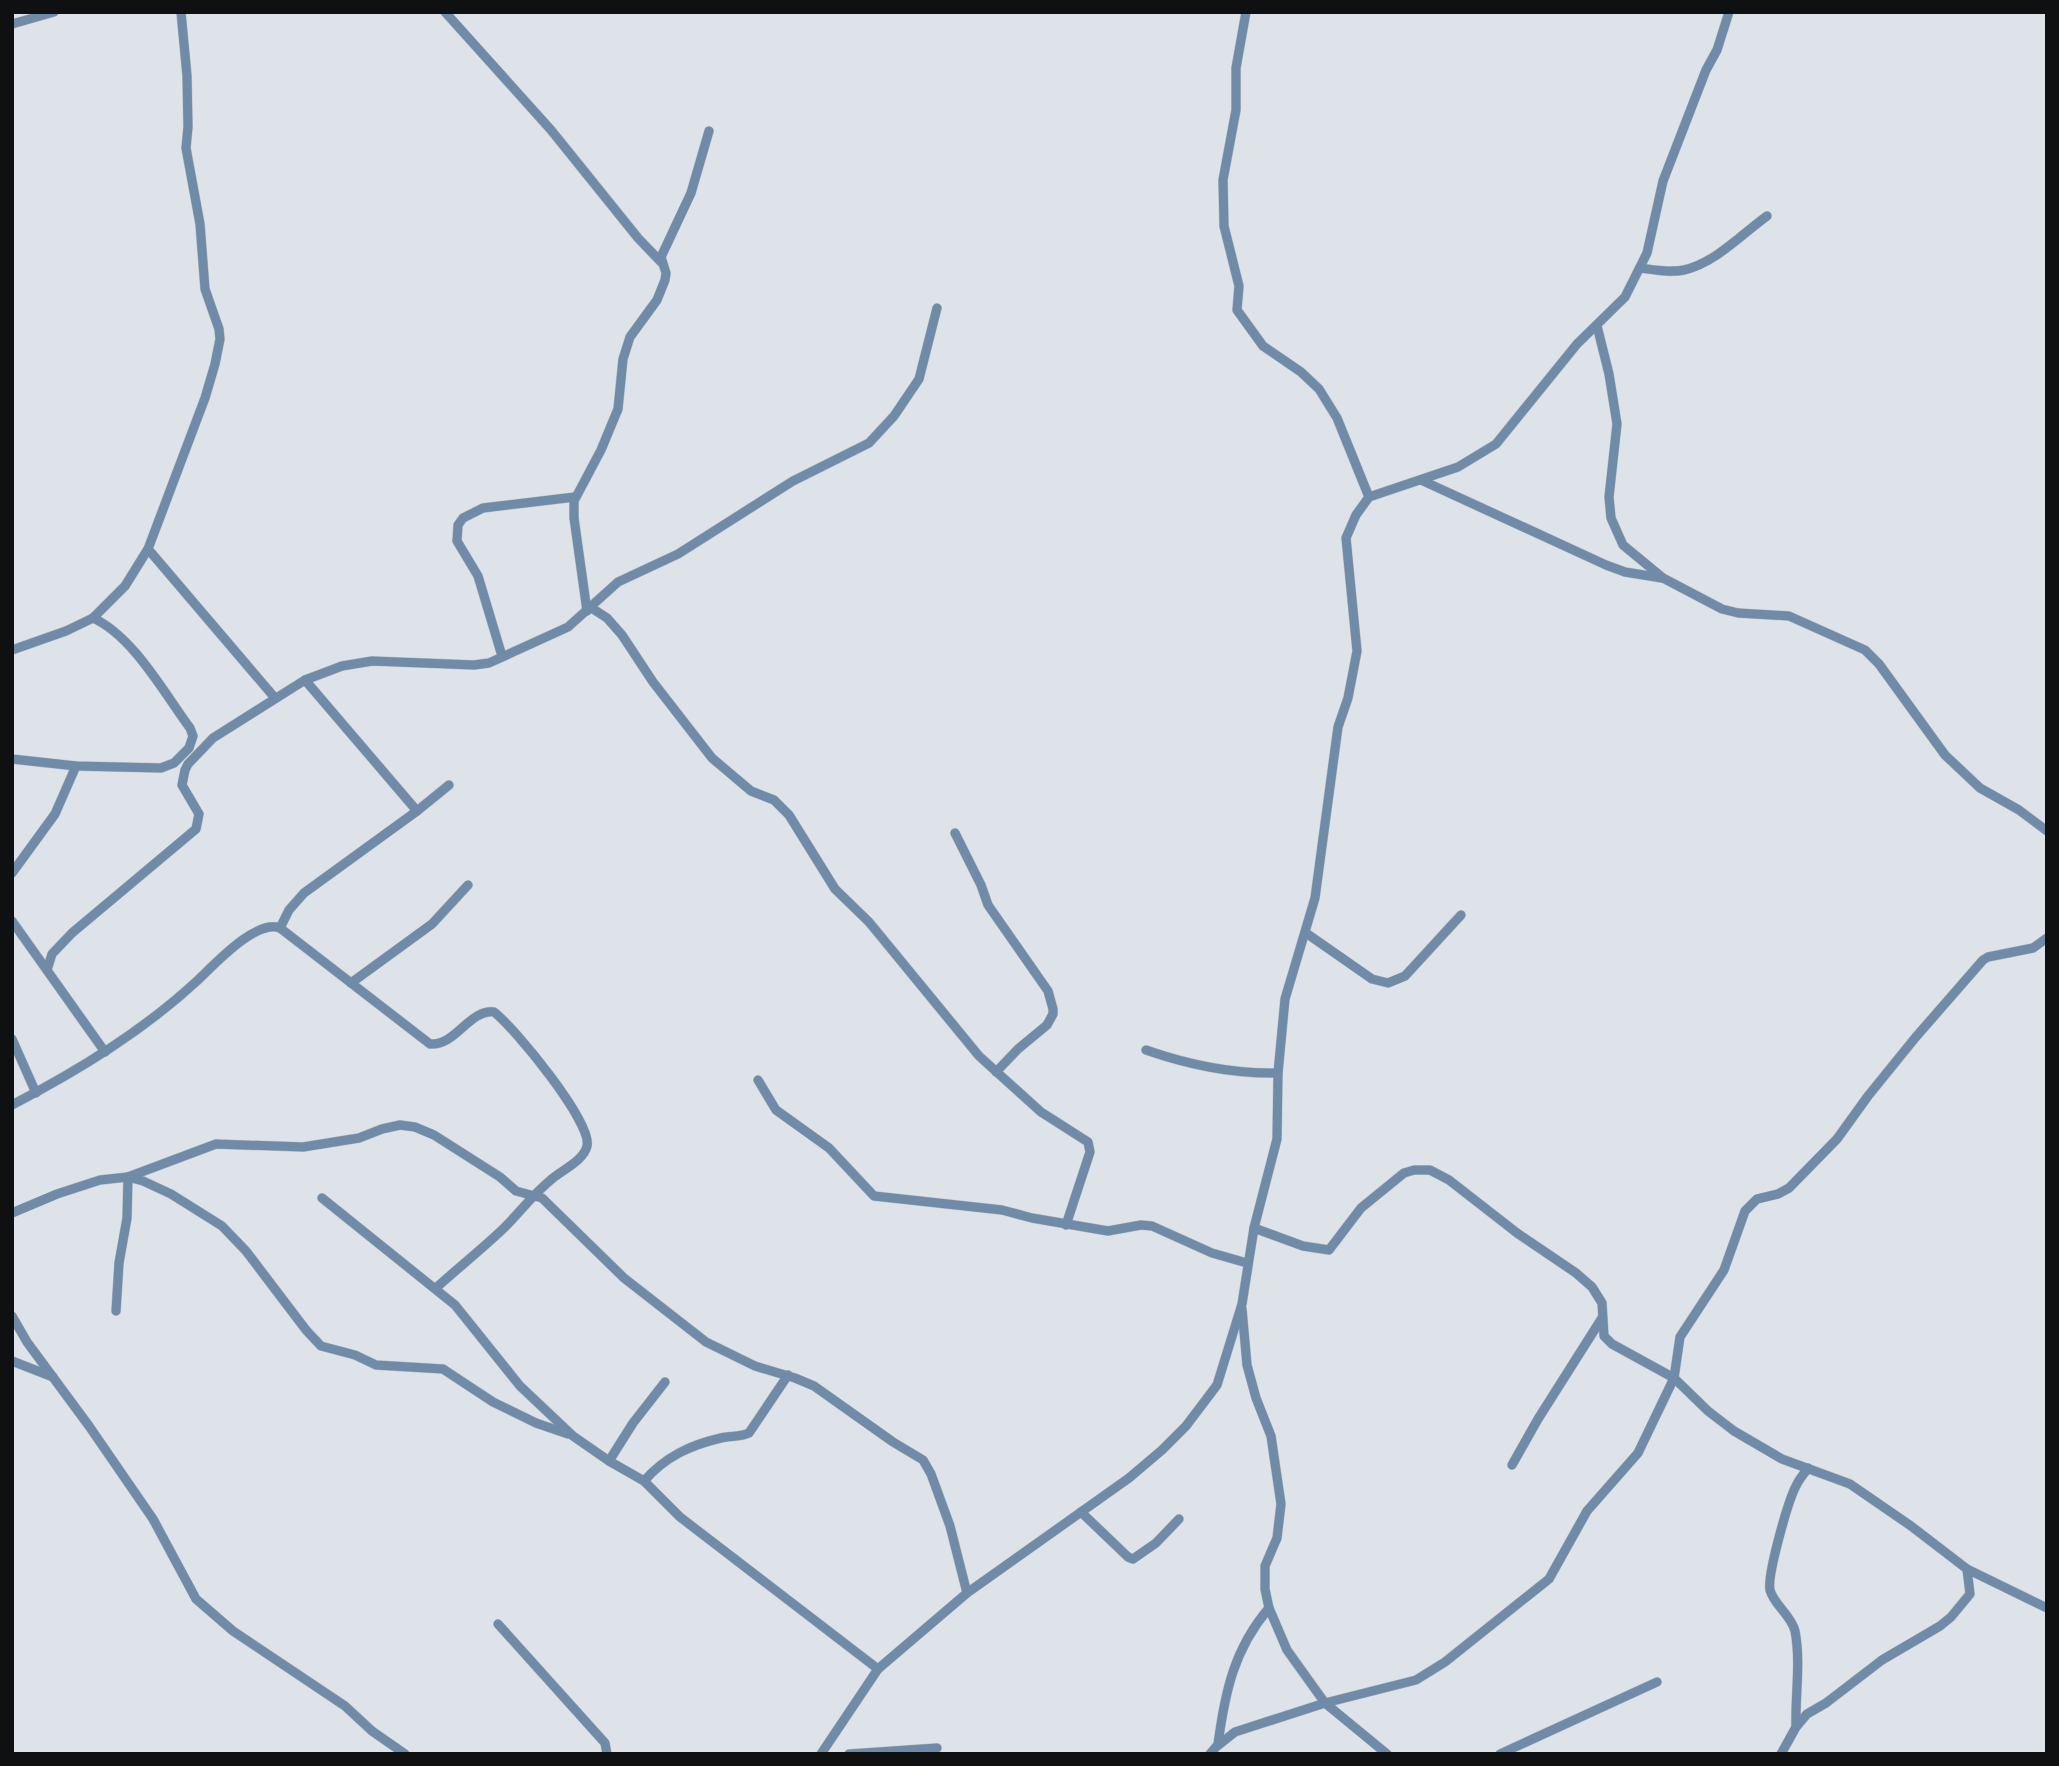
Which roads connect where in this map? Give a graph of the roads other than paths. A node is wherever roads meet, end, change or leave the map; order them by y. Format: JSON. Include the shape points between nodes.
{"nodes":[{"id":1,"x":54,"y":12,"type":"edge"},
{"id":2,"x":181,"y":12,"type":"edge"},
{"id":3,"x":445,"y":12,"type":"edge"},
{"id":4,"x":1246,"y":12,"type":"edge"},
{"id":5,"x":1729,"y":12,"type":"edge"},
{"id":6,"x":12,"y":24,"type":"edge"},
{"id":7,"x":709,"y":131,"type":"dead end"},
{"id":8,"x":1766,"y":216,"type":"dead end"},
{"id":9,"x":661,"y":262,"type":"junction"},
{"id":10,"x":1640,"y":268,"type":"junction"},
{"id":11,"x":937,"y":308,"type":"dead end"},
{"id":12,"x":1597,"y":326,"type":"junction"},
{"id":13,"x":1421,"y":480,"type":"junction"},
{"id":14,"x":575,"y":496,"type":"junction"},
{"id":15,"x":1370,"y":497,"type":"junction"},
{"id":16,"x":148,"y":549,"type":"junction"},
{"id":17,"x":1663,"y":578,"type":"junction"},
{"id":18,"x":589,"y":609,"type":"junction"},
{"id":19,"x":93,"y":618,"type":"junction"},
{"id":20,"x":12,"y":650,"type":"edge"},
{"id":21,"x":502,"y":656,"type":"junction"},
{"id":22,"x":305,"y":680,"type":"junction"},
{"id":23,"x":275,"y":698,"type":"junction"},
{"id":24,"x":12,"y":759,"type":"edge"},
{"id":25,"x":76,"y":766,"type":"junction"},
{"id":26,"x":449,"y":785,"type":"dead end"},
{"id":27,"x":417,"y":811,"type":"junction"},
{"id":28,"x":2045,"y":826,"type":"edge"},
{"id":29,"x":955,"y":833,"type":"dead end"},
{"id":30,"x":12,"y":873,"type":"edge"},
{"id":31,"x":468,"y":885,"type":"dead end"},
{"id":32,"x":1461,"y":915,"type":"dead end"},
{"id":33,"x":12,"y":921,"type":"edge"},
{"id":34,"x":280,"y":928,"type":"junction"},
{"id":35,"x":1306,"y":933,"type":"junction"},
{"id":36,"x":2047,"y":938,"type":"edge"},
{"id":37,"x":47,"y":970,"type":"junction"},
{"id":38,"x":351,"y":983,"type":"junction"},
{"id":39,"x":12,"y":1040,"type":"edge"},
{"id":40,"x":1146,"y":1050,"type":"dead end"},
{"id":41,"x":105,"y":1052,"type":"junction"},
{"id":42,"x":996,"y":1072,"type":"junction"},
{"id":43,"x":1278,"y":1073,"type":"junction"},
{"id":44,"x":758,"y":1080,"type":"dead end"},
{"id":45,"x":36,"y":1093,"type":"junction"},
{"id":46,"x":12,"y":1105,"type":"edge"},
{"id":47,"x":128,"y":1177,"type":"junction"},
{"id":48,"x":533,"y":1194,"type":"junction"},
{"id":49,"x":322,"y":1198,"type":"dead end"},
{"id":50,"x":12,"y":1213,"type":"edge"},
{"id":51,"x":1066,"y":1225,"type":"junction"},
{"id":52,"x":1254,"y":1228,"type":"junction"},
{"id":53,"x":1247,"y":1263,"type":"junction"},
{"id":54,"x":436,"y":1289,"type":"junction"},
{"id":55,"x":1242,"y":1304,"type":"junction"},
{"id":56,"x":116,"y":1311,"type":"dead end"},
{"id":57,"x":12,"y":1315,"type":"edge"},
{"id":58,"x":1602,"y":1318,"type":"junction"},
{"id":59,"x":12,"y":1361,"type":"edge"},
{"id":60,"x":788,"y":1375,"type":"junction"},
{"id":61,"x":53,"y":1377,"type":"junction"},
{"id":62,"x":1674,"y":1378,"type":"junction"},
{"id":63,"x":665,"y":1382,"type":"dead end"},
{"id":64,"x":573,"y":1436,"type":"junction"},
{"id":65,"x":608,"y":1461,"type":"junction"},
{"id":66,"x":1512,"y":1465,"type":"dead end"},
{"id":67,"x":1808,"y":1468,"type":"junction"},
{"id":68,"x":645,"y":1481,"type":"junction"},
{"id":69,"x":1081,"y":1512,"type":"junction"},
{"id":70,"x":1179,"y":1519,"type":"dead end"},
{"id":71,"x":1967,"y":1569,"type":"junction"},
{"id":72,"x":967,"y":1593,"type":"junction"},
{"id":73,"x":1269,"y":1608,"type":"junction"},
{"id":74,"x":2047,"y":1608,"type":"edge"},
{"id":75,"x":498,"y":1624,"type":"dead end"},
{"id":76,"x":878,"y":1669,"type":"junction"},
{"id":77,"x":1657,"y":1682,"type":"dead end"},
{"id":78,"x":1325,"y":1703,"type":"junction"},
{"id":79,"x":1796,"y":1727,"type":"junction"},
{"id":80,"x":1218,"y":1744,"type":"junction"},
{"id":81,"x":937,"y":1748,"type":"dead end"},
{"id":82,"x":405,"y":1754,"type":"edge"},
{"id":83,"x":607,"y":1754,"type":"edge"},
{"id":84,"x":821,"y":1754,"type":"edge"},
{"id":85,"x":849,"y":1754,"type":"edge"},
{"id":86,"x":1210,"y":1754,"type":"edge"},
{"id":87,"x":1387,"y":1754,"type":"edge"},
{"id":88,"x":1500,"y":1754,"type":"edge"},
{"id":89,"x":1781,"y":1754,"type":"edge"}],
"edges":[{"from":1,"to":6,"type":"street"},
{"from":2,"to":16,"type":"street","via":[[187,158],[198,211],[203,280],[220,340],[205,398]]},
{"from":3,"to":9,"type":"street"},
{"from":4,"to":15,"type":"street","via":[[1223,180],[1224,226],[1239,286],[1237,310],[1263,346],[1319,390],[1337,418]]},
{"from":5,"to":10,"type":"street","via":[[1663,181]]},
{"from":7,"to":9,"type":"street","via":[[691,193]]},
{"from":8,"to":10,"type":"street","via":[[1708,261],[1685,270]]},
{"from":9,"to":14,"type":"street","via":[[665,281],[630,337],[623,359],[618,409],[588,478]]},
{"from":10,"to":12,"type":"street","via":[[1625,297]]},
{"from":11,"to":18,"type":"street","via":[[919,379],[869,443],[793,481],[678,554],[618,582]]},
{"from":12,"to":13,"type":"street","via":[[1496,443],[1458,467]]},
{"from":12,"to":17,"type":"street","via":[[1617,424],[1611,518],[1623,545]]},
{"from":13,"to":15,"type":"street"},
{"from":13,"to":17,"type":"street","via":[[1606,565]]},
{"from":14,"to":18,"type":"street","via":[[574,518]]},
{"from":14,"to":21,"type":"street","via":[[483,508],[463,518],[458,526],[457,541],[478,576]]},
{"from":15,"to":35,"type":"street","via":[[1346,538],[1357,650],[1338,727],[1317,886]]},
{"from":16,"to":19,"type":"street","via":[[119,593]]},
{"from":16,"to":23,"type":"street"},
{"from":17,"to":28,"type":"street","via":[[1730,612],[1789,615],[1865,650],[1945,755],[1974,784]]},
{"from":18,"to":21,"type":"street","via":[[568,627]]},
{"from":18,"to":42,"type":"street","via":[[607,618],[622,635],[712,758],[751,791],[779,804],[835,889],[869,922]]},
{"from":19,"to":20,"type":"street"},
{"from":19,"to":25,"type":"street","via":[[110,626],[135,652],[193,736],[190,748],[169,766]]},
{"from":21,"to":22,"type":"street","via":[[474,665],[357,663]]},
{"from":22,"to":23,"type":"street"},
{"from":22,"to":27,"type":"street"},
{"from":23,"to":37,"type":"street","via":[[213,738],[193,759],[182,781],[199,814],[196,829],[72,933],[52,954]]},
{"from":24,"to":25,"type":"street"},
{"from":25,"to":30,"type":"street","via":[[55,814]]},
{"from":26,"to":27,"type":"street"},
{"from":27,"to":34,"type":"street","via":[[304,892]]},
{"from":29,"to":42,"type":"street","via":[[988,905],[1048,991],[1054,1009],[1047,1025]]},
{"from":31,"to":38,"type":"street","via":[[432,924]]},
{"from":32,"to":35,"type":"street","via":[[1405,976],[1388,983],[1371,979]]},
{"from":33,"to":37,"type":"street"},
{"from":34,"to":38,"type":"street"},
{"from":34,"to":41,"type":"street","via":[[256,930],[175,1001]]},
{"from":35,"to":43,"type":"street","via":[[1285,999]]},
{"from":36,"to":62,"type":"street","via":[[2033,948],[1983,960],[1837,1139],[1789,1188],[1748,1207],[1720,1277],[1680,1337]]},
{"from":37,"to":41,"type":"street"},
{"from":38,"to":48,"type":"street","via":[[433,1044],[445,1042],[481,1014],[494,1012],[543,1066],[587,1132],[587,1145]]},
{"from":39,"to":45,"type":"street"},
{"from":40,"to":43,"type":"street","via":[[1190,1064],[1250,1074]]},
{"from":41,"to":45,"type":"street"},
{"from":42,"to":51,"type":"street","via":[[1041,1112],[1089,1143]]},
{"from":43,"to":52,"type":"street","via":[[1277,1139]]},
{"from":44,"to":51,"type":"street","via":[[776,1110],[829,1148],[874,1196],[1002,1210]]},
{"from":45,"to":46,"type":"street"},
{"from":47,"to":48,"type":"street","via":[[216,1144],[303,1147],[405,1125],[434,1135],[516,1191]]},
{"from":47,"to":50,"type":"street","via":[[79,1186]]},
{"from":47,"to":56,"type":"street"},
{"from":47,"to":64,"type":"street","via":[[171,1194],[222,1226],[321,1346],[376,1365],[443,1369],[493,1402]]},
{"from":48,"to":54,"type":"street","via":[[502,1230]]},
{"from":48,"to":60,"type":"street","via":[[684,1327],[726,1353]]},
{"from":49,"to":54,"type":"street"},
{"from":51,"to":53,"type":"street","via":[[1113,1231],[1153,1226],[1212,1253]]},
{"from":52,"to":53,"type":"street"},
{"from":52,"to":58,"type":"street","via":[[1329,1250],[1361,1208],[1404,1173],[1430,1170],[1576,1273],[1601,1300]]},
{"from":53,"to":55,"type":"street"},
{"from":54,"to":64,"type":"street","via":[[467,1318],[520,1386]]},
{"from":55,"to":69,"type":"street","via":[[1217,1385],[1204,1405],[1129,1478]]},
{"from":55,"to":73,"type":"street","via":[[1247,1365],[1271,1436],[1281,1504],[1278,1538],[1265,1566]]},
{"from":57,"to":61,"type":"street"},
{"from":58,"to":62,"type":"street","via":[[1607,1340]]},
{"from":58,"to":66,"type":"street"},
{"from":59,"to":61,"type":"street"},
{"from":60,"to":68,"type":"street","via":[[748,1433],[680,1452]]},
{"from":60,"to":72,"type":"street","via":[[814,1386],[923,1460],[950,1526]]},
{"from":61,"to":82,"type":"street","via":[[153,1519],[202,1605]]},
{"from":62,"to":67,"type":"street","via":[[1734,1431],[1782,1459]]},
{"from":62,"to":78,"type":"street","via":[[1638,1453],[1587,1511],[1549,1579],[1416,1680]]},
{"from":63,"to":65,"type":"street"},
{"from":64,"to":65,"type":"street"},
{"from":65,"to":68,"type":"street"},
{"from":67,"to":71,"type":"street","via":[[1850,1484]]},
{"from":67,"to":79,"type":"street","via":[[1790,1500],[1770,1582],[1772,1595],[1795,1630]]},
{"from":68,"to":76,"type":"street","via":[[680,1517]]},
{"from":69,"to":70,"type":"street","via":[[1133,1559]]},
{"from":69,"to":72,"type":"street"},
{"from":71,"to":74,"type":"street"},
{"from":71,"to":79,"type":"street","via":[[1969,1597],[1951,1617],[1881,1660]]},
{"from":72,"to":76,"type":"street"},
{"from":73,"to":78,"type":"street","via":[[1287,1650]]},
{"from":73,"to":80,"type":"street","via":[[1239,1653]]},
{"from":75,"to":83,"type":"street","via":[[605,1743]]},
{"from":76,"to":84,"type":"street"},
{"from":77,"to":88,"type":"street"},
{"from":78,"to":80,"type":"street","via":[[1235,1732]]},
{"from":78,"to":87,"type":"street"},
{"from":79,"to":89,"type":"street"},
{"from":80,"to":86,"type":"street"},
{"from":81,"to":85,"type":"street"}]}
